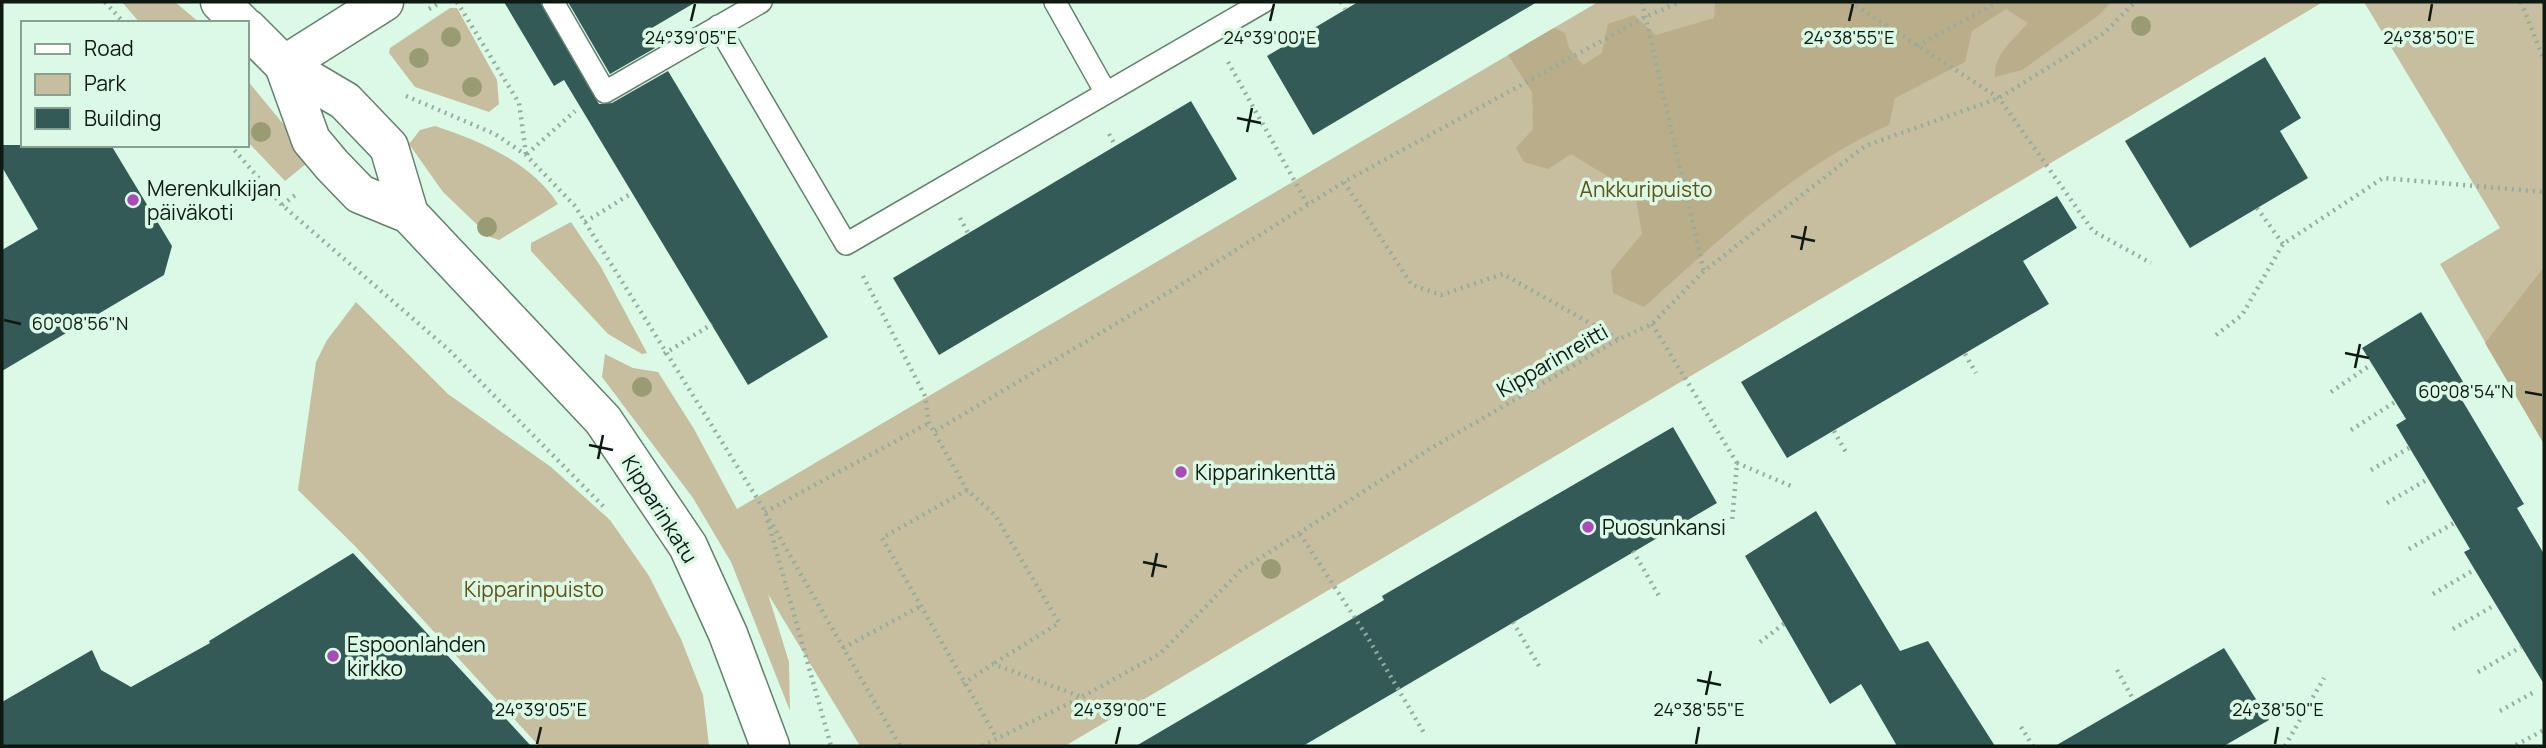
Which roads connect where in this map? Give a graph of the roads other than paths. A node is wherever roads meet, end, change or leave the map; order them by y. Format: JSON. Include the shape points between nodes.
{"nodes":[{"id":1,"x":220,"y":2,"type":"edge"},
{"id":2,"x":384,"y":2,"type":"edge"},
{"id":3,"x":553,"y":2,"type":"edge"},
{"id":4,"x":761,"y":2,"type":"edge"},
{"id":5,"x":1055,"y":2,"type":"edge"},
{"id":6,"x":1263,"y":2,"type":"edge"},
{"id":7,"x":239,"y":21,"type":"edge"},
{"id":8,"x":719,"y":26,"type":"junction"},
{"id":9,"x":248,"y":29,"type":"edge"},
{"id":10,"x":284,"y":65,"type":"junction"},
{"id":11,"x":1106,"y":93,"type":"junction"},
{"id":12,"x":409,"y":214,"type":"junction"},
{"id":13,"x":770,"y":746,"type":"edge"}],
"edges":[{"from":1,"to":7,"type":"street"},
{"from":2,"to":10,"type":"street"},
{"from":3,"to":8,"type":"lane","via":[[605,92]]},
{"from":4,"to":8,"type":"lane"},
{"from":5,"to":11,"type":"lane"},
{"from":6,"to":11,"type":"lane"},
{"from":8,"to":11,"type":"lane","via":[[846,244]]},
{"from":9,"to":10,"type":"street"},
{"from":10,"to":12,"type":"street","name":"Kipparinkatu","via":[[345,101],[389,147]]},
{"from":10,"to":12,"type":"street","name":"Kipparinkatu","via":[[312,140],[332,165],[360,194]]},
{"from":12,"to":13,"type":"street","name":"Kipparinkatu","via":[[566,378],[603,420],[645,480],[688,546],[728,634]]}]}
